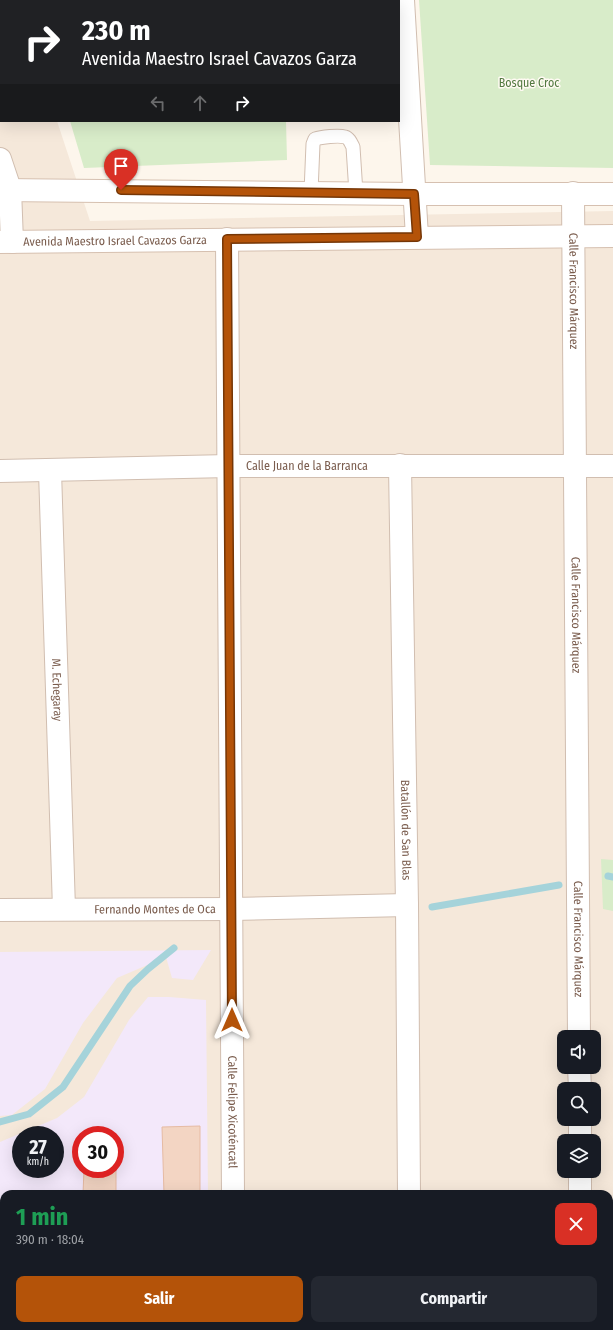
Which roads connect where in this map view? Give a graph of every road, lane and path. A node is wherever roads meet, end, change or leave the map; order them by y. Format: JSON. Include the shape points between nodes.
{"nodes":[{"id":1,"x":403,"y":0,"type":"edge"},
{"id":2,"x":403,"y":57,"type":"edge"},
{"id":3,"x":404,"y":109,"type":"edge"},
{"id":4,"x":0,"y":159,"type":"edge"},
{"id":5,"x":5,"y":189,"type":"edge"},
{"id":6,"x":311,"y":192,"type":"junction"},
{"id":7,"x":356,"y":193,"type":"junction"},
{"id":8,"x":573,"y":193,"type":"junction"},
{"id":9,"x":414,"y":194,"type":"junction"},
{"id":10,"x":613,"y":194,"type":"edge"},
{"id":11,"x":574,"y":235,"type":"junction"},
{"id":12,"x":613,"y":236,"type":"edge"},
{"id":13,"x":417,"y":237,"type":"junction"},
{"id":14,"x":227,"y":239,"type":"junction"},
{"id":15,"x":6,"y":242,"type":"edge"},
{"id":16,"x":400,"y":465,"type":"junction"},
{"id":17,"x":229,"y":466,"type":"junction"},
{"id":18,"x":574,"y":466,"type":"junction"},
{"id":19,"x":613,"y":466,"type":"edge"},
{"id":20,"x":0,"y":471,"type":"edge"},
{"id":21,"x":50,"y":471,"type":"junction"},
{"id":22,"x":407,"y":905,"type":"junction"},
{"id":23,"x":64,"y":909,"type":"junction"},
{"id":24,"x":231,"y":909,"type":"junction"},
{"id":25,"x":0,"y":910,"type":"edge"},
{"id":26,"x":579,"y":1030,"type":"edge"},
{"id":27,"x":580,"y":1178,"type":"edge"},
{"id":28,"x":234,"y":1190,"type":"edge"},
{"id":29,"x":409,"y":1190,"type":"edge"},
{"id":30,"x":580,"y":1190,"type":"edge"}],
"edges":[{"from":1,"to":2,"type":"street"},
{"from":2,"to":3,"type":"street"},
{"from":3,"to":9,"type":"street"},
{"from":4,"to":5,"type":"street"},
{"from":5,"to":6,"type":"street"},
{"from":5,"to":15,"type":"street"},
{"from":6,"to":7,"type":"street"},
{"from":6,"to":7,"type":"lane","via":[[315,139],[345,137],[350,140],[353,147]]},
{"from":7,"to":9,"type":"street"},
{"from":8,"to":9,"type":"street"},
{"from":8,"to":10,"type":"street"},
{"from":8,"to":11,"type":"street","name":"Calle Francisco Márquez"},
{"from":9,"to":13,"type":"street"},
{"from":11,"to":12,"type":"street","name":"Avenida Maestro Israel Cavazos Garza"},
{"from":11,"to":13,"type":"street","name":"Avenida Maestro Israel Cavazos Garza"},
{"from":11,"to":18,"type":"street","name":"Calle Francisco Márquez"},
{"from":13,"to":14,"type":"street","name":"Avenida Maestro Israel Cavazos Garza"},
{"from":14,"to":15,"type":"street","name":"Avenida Maestro Israel Cavazos Garza"},
{"from":14,"to":17,"type":"street","name":"Calle Felipe Xicoténcatl"},
{"from":16,"to":17,"type":"street","name":"Calle Juan de la Barranca"},
{"from":16,"to":18,"type":"street","name":"Calle Juan de la Barranca"},
{"from":16,"to":22,"type":"street","name":"Batallón de San Blas"},
{"from":17,"to":21,"type":"street","name":"Calle Juan de la Barranca"},
{"from":17,"to":24,"type":"street","name":"Calle Felipe Xicoténcatl"},
{"from":18,"to":19,"type":"street","name":"Calle Juan de la Barranca"},
{"from":18,"to":26,"type":"street","name":"Calle Francisco Márquez"},
{"from":20,"to":21,"type":"street","name":"Calle Juan de la Barranca"},
{"from":21,"to":23,"type":"street","name":"M. Echegaray"},
{"from":22,"to":24,"type":"street","name":"Fernando Montes de Oca"},
{"from":22,"to":29,"type":"street","name":"Batallón de San Blas"},
{"from":23,"to":24,"type":"street","name":"Fernando Montes de Oca"},
{"from":23,"to":25,"type":"street","name":"Fernando Montes de Oca"},
{"from":24,"to":28,"type":"street","name":"Calle Felipe Xicoténcatl"},
{"from":27,"to":30,"type":"street"}]}
